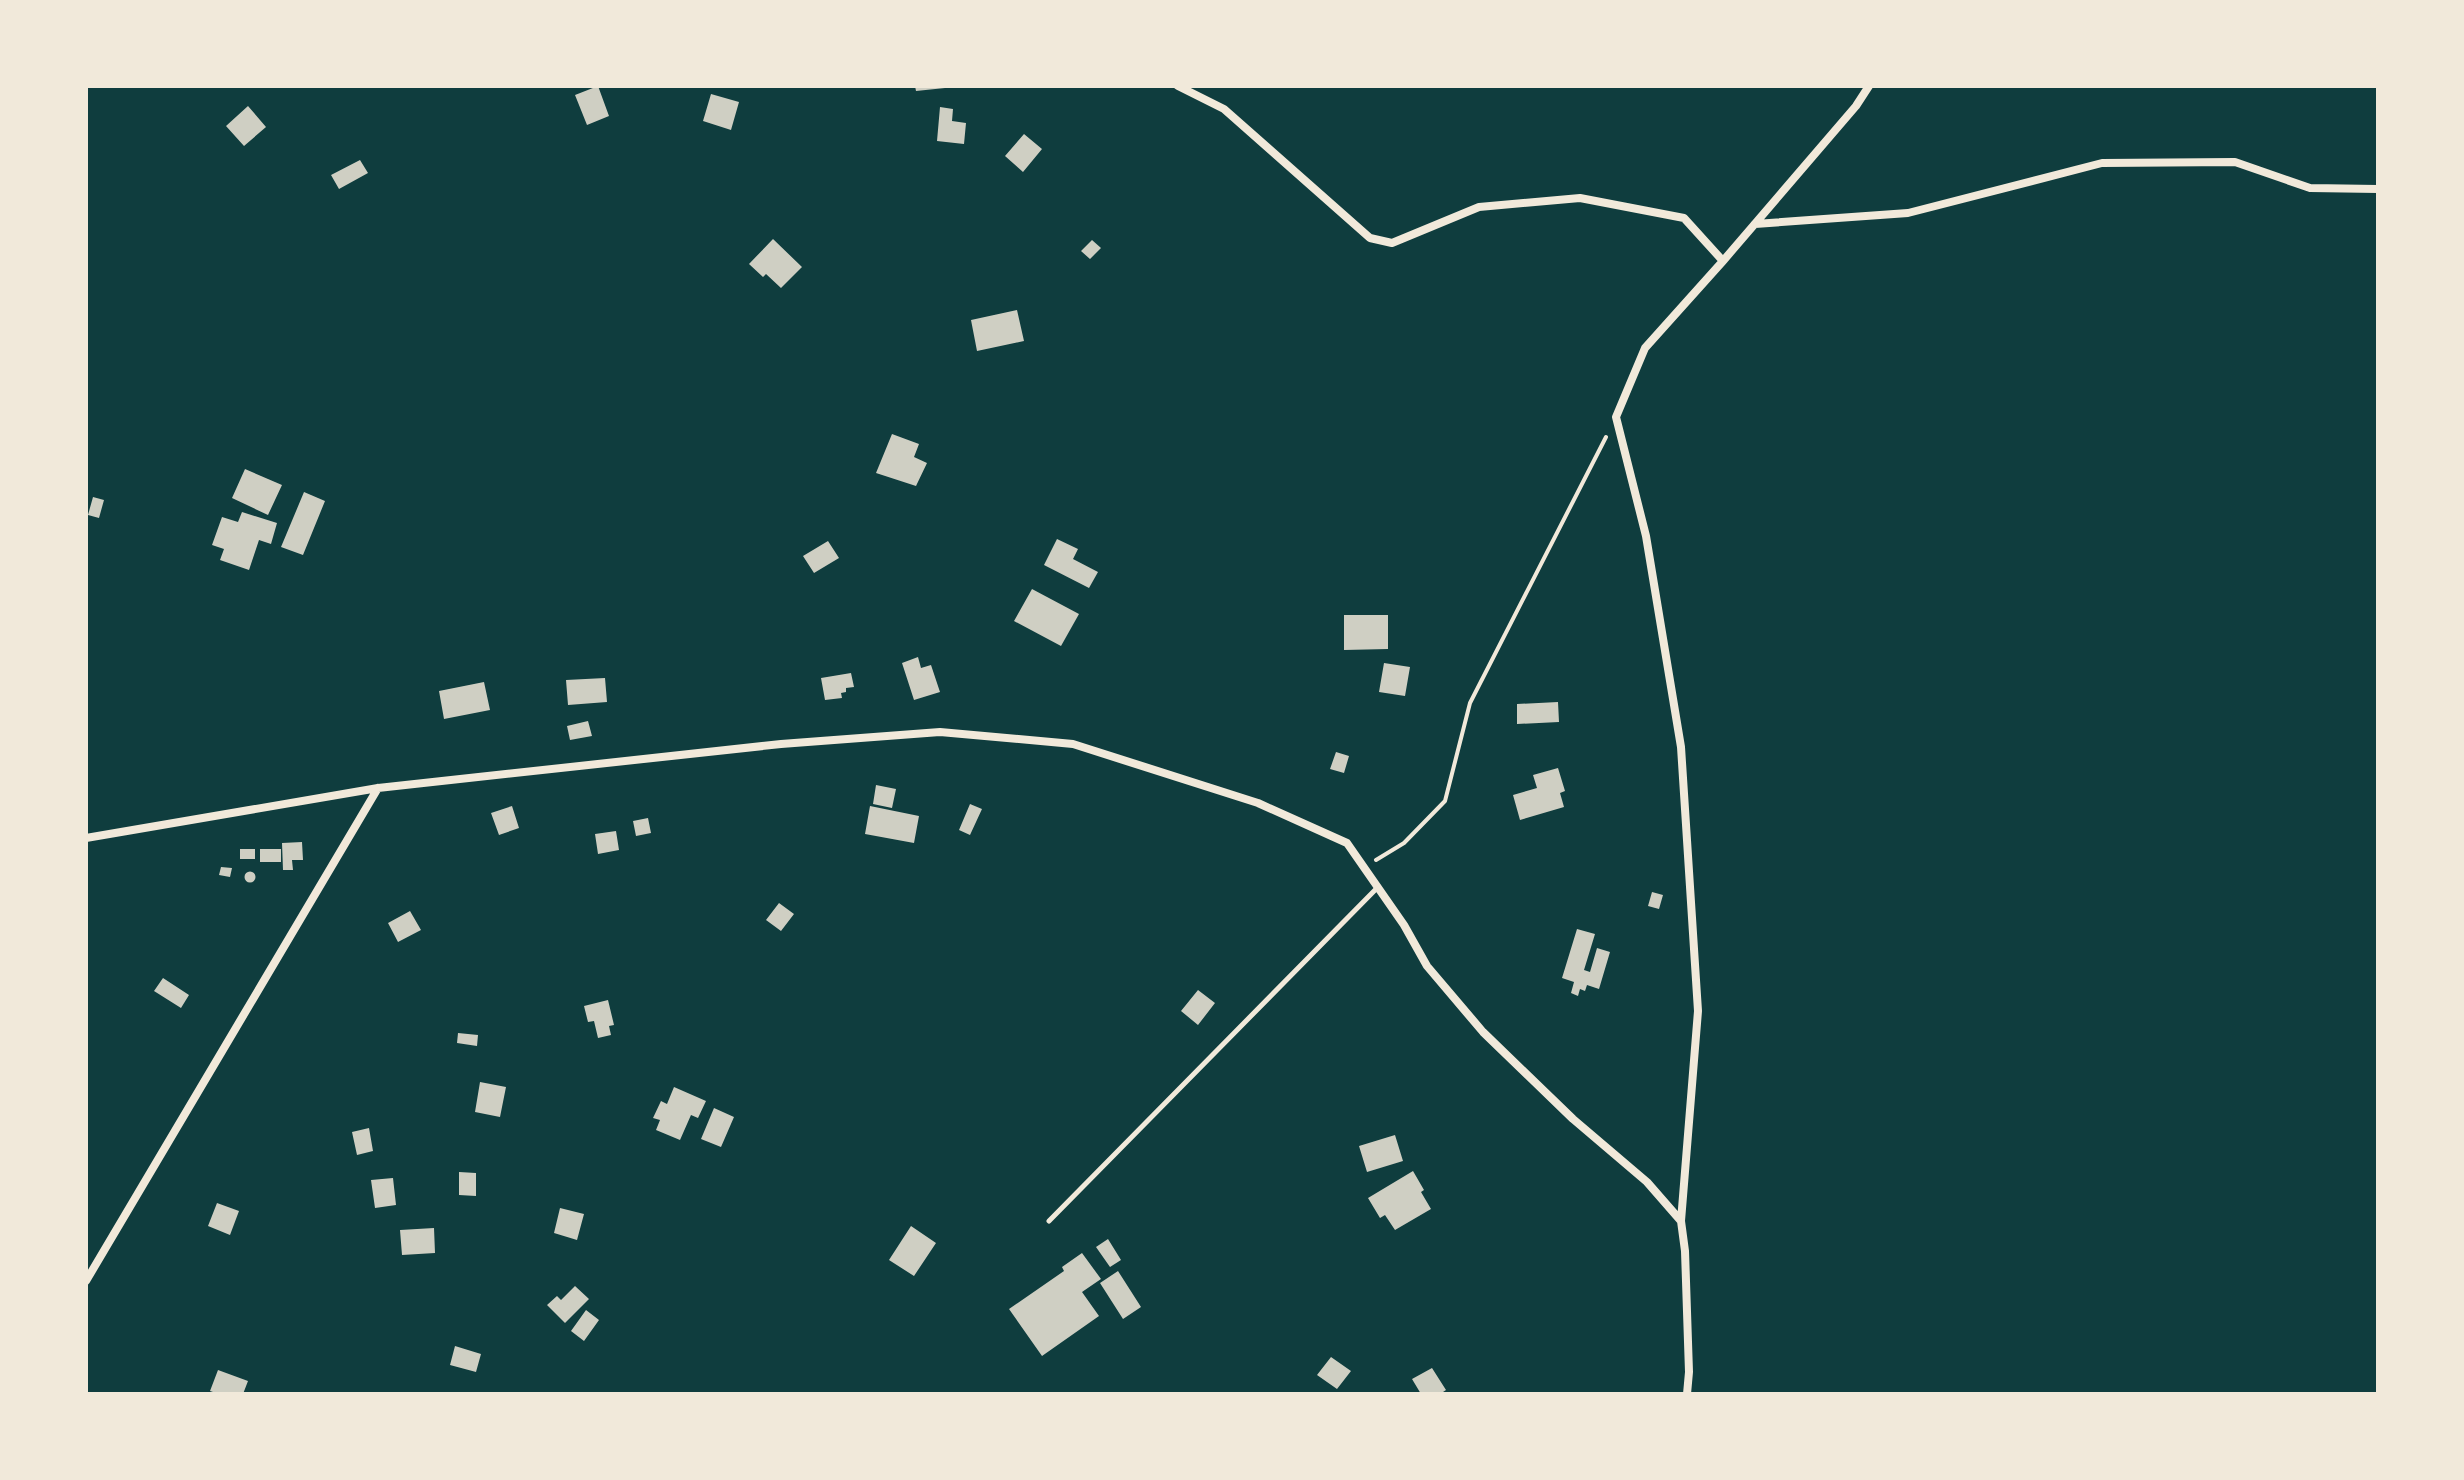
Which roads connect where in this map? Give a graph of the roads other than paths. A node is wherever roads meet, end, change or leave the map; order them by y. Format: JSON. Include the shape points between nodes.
{"nodes":[{"id":1,"x":1178,"y":86,"type":"edge"},
{"id":2,"x":1869,"y":86,"type":"edge"},
{"id":3,"x":2378,"y":189,"type":"edge"},
{"id":4,"x":1755,"y":224,"type":"junction"},
{"id":5,"x":1723,"y":261,"type":"junction"},
{"id":6,"x":378,"y":788,"type":"junction"},
{"id":7,"x":86,"y":838,"type":"edge"},
{"id":8,"x":1378,"y":887,"type":"junction"},
{"id":9,"x":1049,"y":1221,"type":"dead end"},
{"id":10,"x":1681,"y":1221,"type":"junction"},
{"id":11,"x":86,"y":1281,"type":"edge"},
{"id":12,"x":1687,"y":1394,"type":"edge"}],
"edges":[{"from":1,"to":5,"type":"street","via":[[1224,109],[1370,238],[1392,243],[1479,207],[1580,198],[1684,218]]},
{"from":2,"to":4,"type":"street"},
{"from":3,"to":4,"type":"street","via":[[2310,188],[2235,162],[2102,163],[1908,213]]},
{"from":4,"to":5,"type":"street"},
{"from":5,"to":10,"type":"street","via":[[1645,348],[1616,417],[1646,536],[1681,747],[1698,1011]]},
{"from":6,"to":7,"type":"street"},
{"from":6,"to":8,"type":"street","via":[[940,732],[1073,744],[1243,798],[1347,843]]},
{"from":6,"to":11,"type":"street"},
{"from":8,"to":9,"type":"lane"},
{"from":8,"to":10,"type":"street","via":[[1427,966],[1483,1032],[1647,1182]]},
{"from":10,"to":12,"type":"street"}]}
